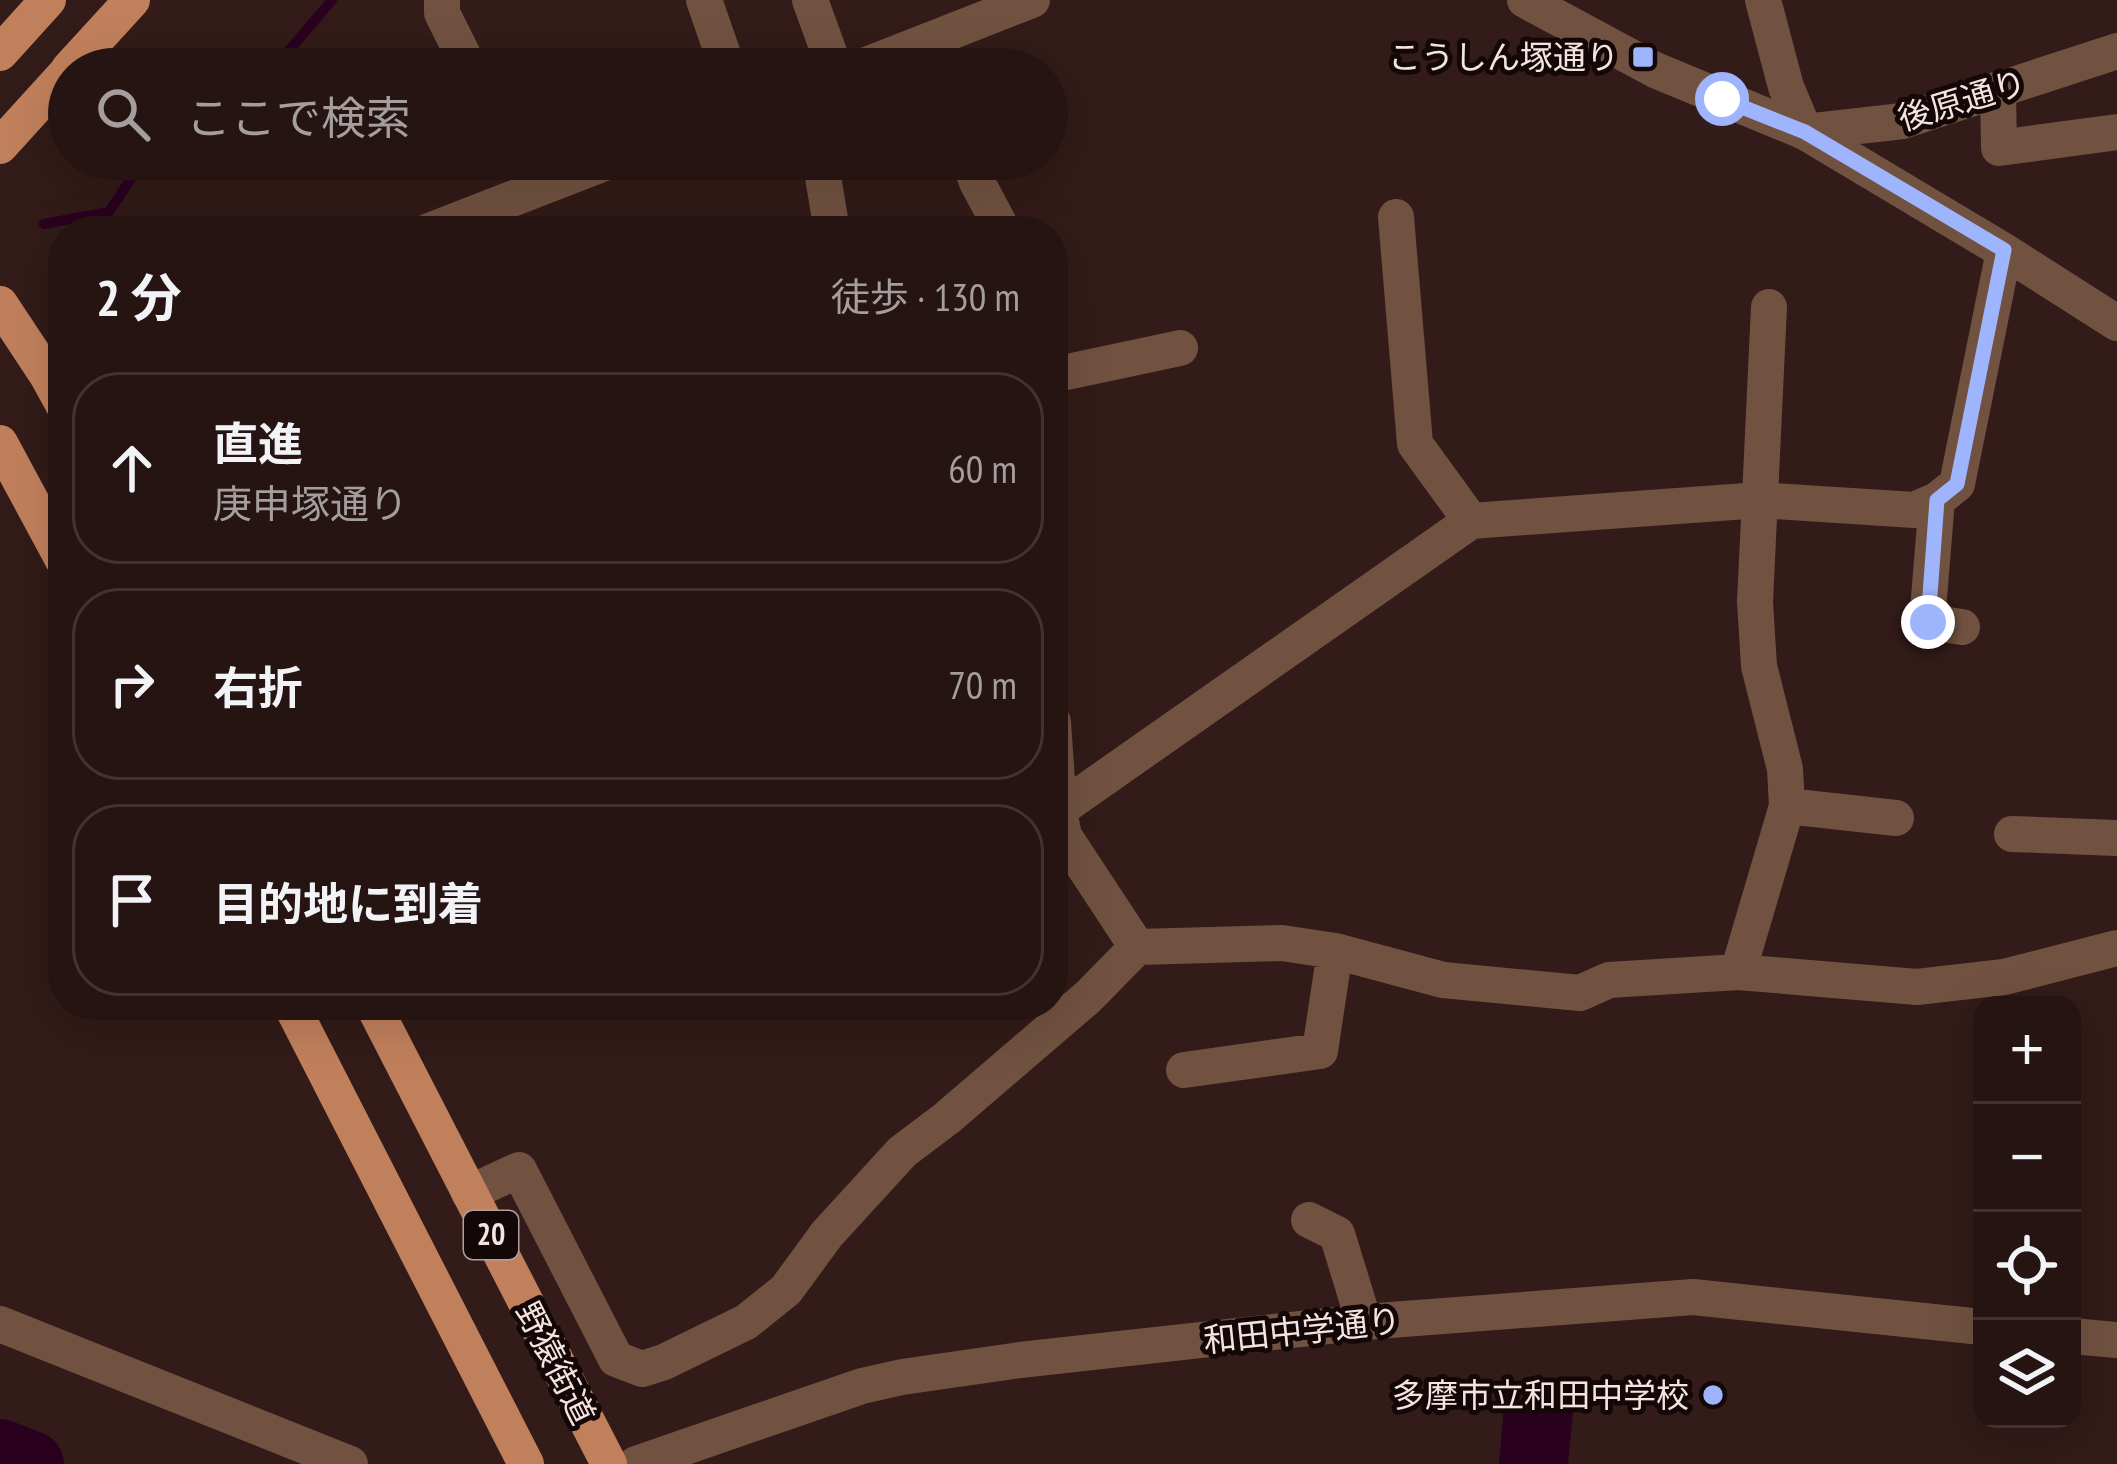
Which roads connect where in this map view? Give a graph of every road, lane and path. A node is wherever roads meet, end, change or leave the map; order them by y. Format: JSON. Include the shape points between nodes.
{"nodes":[{"id":1,"x":48,"y":0,"type":"edge"},
{"id":2,"x":132,"y":0,"type":"edge"},
{"id":3,"x":442,"y":0,"type":"edge"},
{"id":4,"x":704,"y":0,"type":"edge"},
{"id":5,"x":810,"y":0,"type":"edge"},
{"id":6,"x":1032,"y":0,"type":"edge"},
{"id":7,"x":1525,"y":0,"type":"edge"},
{"id":8,"x":1763,"y":0,"type":"edge"},
{"id":9,"x":88,"y":48,"type":"edge"},
{"id":10,"x":460,"y":48,"type":"edge"},
{"id":11,"x":721,"y":48,"type":"edge"},
{"id":12,"x":827,"y":48,"type":"edge"},
{"id":13,"x":945,"y":48,"type":"edge"},
{"id":14,"x":2117,"y":51,"type":"edge"},
{"id":15,"x":0,"y":53,"type":"edge"},
{"id":16,"x":1998,"y":89,"type":"junction"},
{"id":17,"x":48,"y":92,"type":"edge"},
{"id":18,"x":1805,"y":132,"type":"junction"},
{"id":19,"x":2117,"y":132,"type":"edge"},
{"id":20,"x":0,"y":146,"type":"edge"},
{"id":21,"x":515,"y":180,"type":"edge"},
{"id":22,"x":824,"y":180,"type":"edge"},
{"id":23,"x":976,"y":180,"type":"edge"},
{"id":24,"x":454,"y":216,"type":"edge"},
{"id":25,"x":830,"y":216,"type":"edge"},
{"id":26,"x":995,"y":216,"type":"edge"},
{"id":27,"x":1396,"y":218,"type":"dead end"},
{"id":28,"x":2004,"y":250,"type":"junction"},
{"id":29,"x":0,"y":304,"type":"edge"},
{"id":30,"x":1769,"y":307,"type":"dead end"},
{"id":31,"x":2117,"y":322,"type":"edge"},
{"id":32,"x":1180,"y":348,"type":"dead end"},
{"id":33,"x":48,"y":369,"type":"edge"},
{"id":34,"x":1068,"y":372,"type":"edge"},
{"id":35,"x":0,"y":443,"type":"edge"},
{"id":36,"x":1760,"y":500,"type":"junction"},
{"id":37,"x":1937,"y":500,"type":"junction"},
{"id":38,"x":1471,"y":520,"type":"junction"},
{"id":39,"x":48,"y":532,"type":"edge"},
{"id":40,"x":1962,"y":626,"type":"dead end"},
{"id":41,"x":1068,"y":805,"type":"edge"},
{"id":42,"x":1787,"y":806,"type":"junction"},
{"id":43,"x":1896,"y":818,"type":"dead end"},
{"id":44,"x":2012,"y":834,"type":"dead end"},
{"id":45,"x":2117,"y":838,"type":"edge"},
{"id":46,"x":1068,"y":842,"type":"edge"},
{"id":47,"x":1137,"y":946,"type":"junction"},
{"id":48,"x":2117,"y":948,"type":"edge"},
{"id":49,"x":1335,"y":951,"type":"junction"},
{"id":50,"x":1738,"y":972,"type":"junction"},
{"id":51,"x":1068,"y":1014,"type":"edge"},
{"id":52,"x":299,"y":1020,"type":"edge"},
{"id":53,"x":381,"y":1020,"type":"edge"},
{"id":54,"x":1061,"y":1020,"type":"edge"},
{"id":55,"x":1184,"y":1070,"type":"dead end"},
{"id":56,"x":469,"y":1193,"type":"junction"},
{"id":57,"x":1309,"y":1220,"type":"dead end"},
{"id":58,"x":1364,"y":1322,"type":"junction"},
{"id":59,"x":0,"y":1324,"type":"edge"},
{"id":60,"x":1973,"y":1326,"type":"edge"},
{"id":61,"x":2081,"y":1337,"type":"edge"},
{"id":62,"x":2117,"y":1340,"type":"edge"},
{"id":63,"x":350,"y":1464,"type":"edge"},
{"id":64,"x":526,"y":1464,"type":"edge"},
{"id":65,"x":609,"y":1464,"type":"edge"},
{"id":66,"x":636,"y":1464,"type":"edge"}],
"edges":[{"from":1,"to":15,"type":"main road"},
{"from":2,"to":9,"type":"main road"},
{"from":3,"to":10,"type":"street"},
{"from":4,"to":11,"type":"street"},
{"from":5,"to":12,"type":"street"},
{"from":6,"to":13,"type":"street"},
{"from":7,"to":18,"type":"street","via":[[1654,70]]},
{"from":8,"to":18,"type":"street"},
{"from":14,"to":16,"type":"street","name":"後原通り"},
{"from":16,"to":18,"type":"street","name":"後原通り","via":[[1903,121]]},
{"from":16,"to":19,"type":"street","via":[[1999,148]]},
{"from":17,"to":20,"type":"main road"},
{"from":18,"to":28,"type":"street"},
{"from":21,"to":24,"type":"street"},
{"from":22,"to":25,"type":"street"},
{"from":23,"to":26,"type":"street"},
{"from":27,"to":38,"type":"street","via":[[1415,444]]},
{"from":28,"to":31,"type":"street"},
{"from":28,"to":37,"type":"street","via":[[1957,484]]},
{"from":29,"to":33,"type":"main road"},
{"from":30,"to":36,"type":"street"},
{"from":32,"to":34,"type":"street"},
{"from":35,"to":39,"type":"main road"},
{"from":36,"to":37,"type":"street","via":[[1914,510]]},
{"from":36,"to":38,"type":"street"},
{"from":36,"to":42,"type":"street","via":[[1759,666]]},
{"from":37,"to":40,"type":"street","via":[[1928,622]]},
{"from":38,"to":41,"type":"street"},
{"from":42,"to":43,"type":"street"},
{"from":42,"to":50,"type":"street"},
{"from":44,"to":45,"type":"street"},
{"from":46,"to":47,"type":"street"},
{"from":47,"to":49,"type":"street","via":[[1282,943]]},
{"from":47,"to":51,"type":"street"},
{"from":48,"to":50,"type":"street","via":[[2004,977],[1917,987]]},
{"from":49,"to":50,"type":"street","via":[[1443,980],[1580,994],[1609,980]]},
{"from":49,"to":55,"type":"street","via":[[1320,1051]]},
{"from":52,"to":64,"type":"main road","number":"20"},
{"from":53,"to":56,"type":"main road","name":"野猿街道","number":"20"},
{"from":54,"to":56,"type":"street","via":[[902,1152],[786,1290],[746,1322],[642,1369],[616,1359],[519,1170]]},
{"from":56,"to":65,"type":"main road","name":"野猿街道","number":"20"},
{"from":57,"to":58,"type":"street","via":[[1336,1234]]},
{"from":58,"to":60,"type":"street","name":"和田中学通り","via":[[1693,1297]]},
{"from":58,"to":66,"type":"street","name":"和田中学通り","via":[[902,1377]]},
{"from":59,"to":63,"type":"street"},
{"from":61,"to":62,"type":"street"}]}
